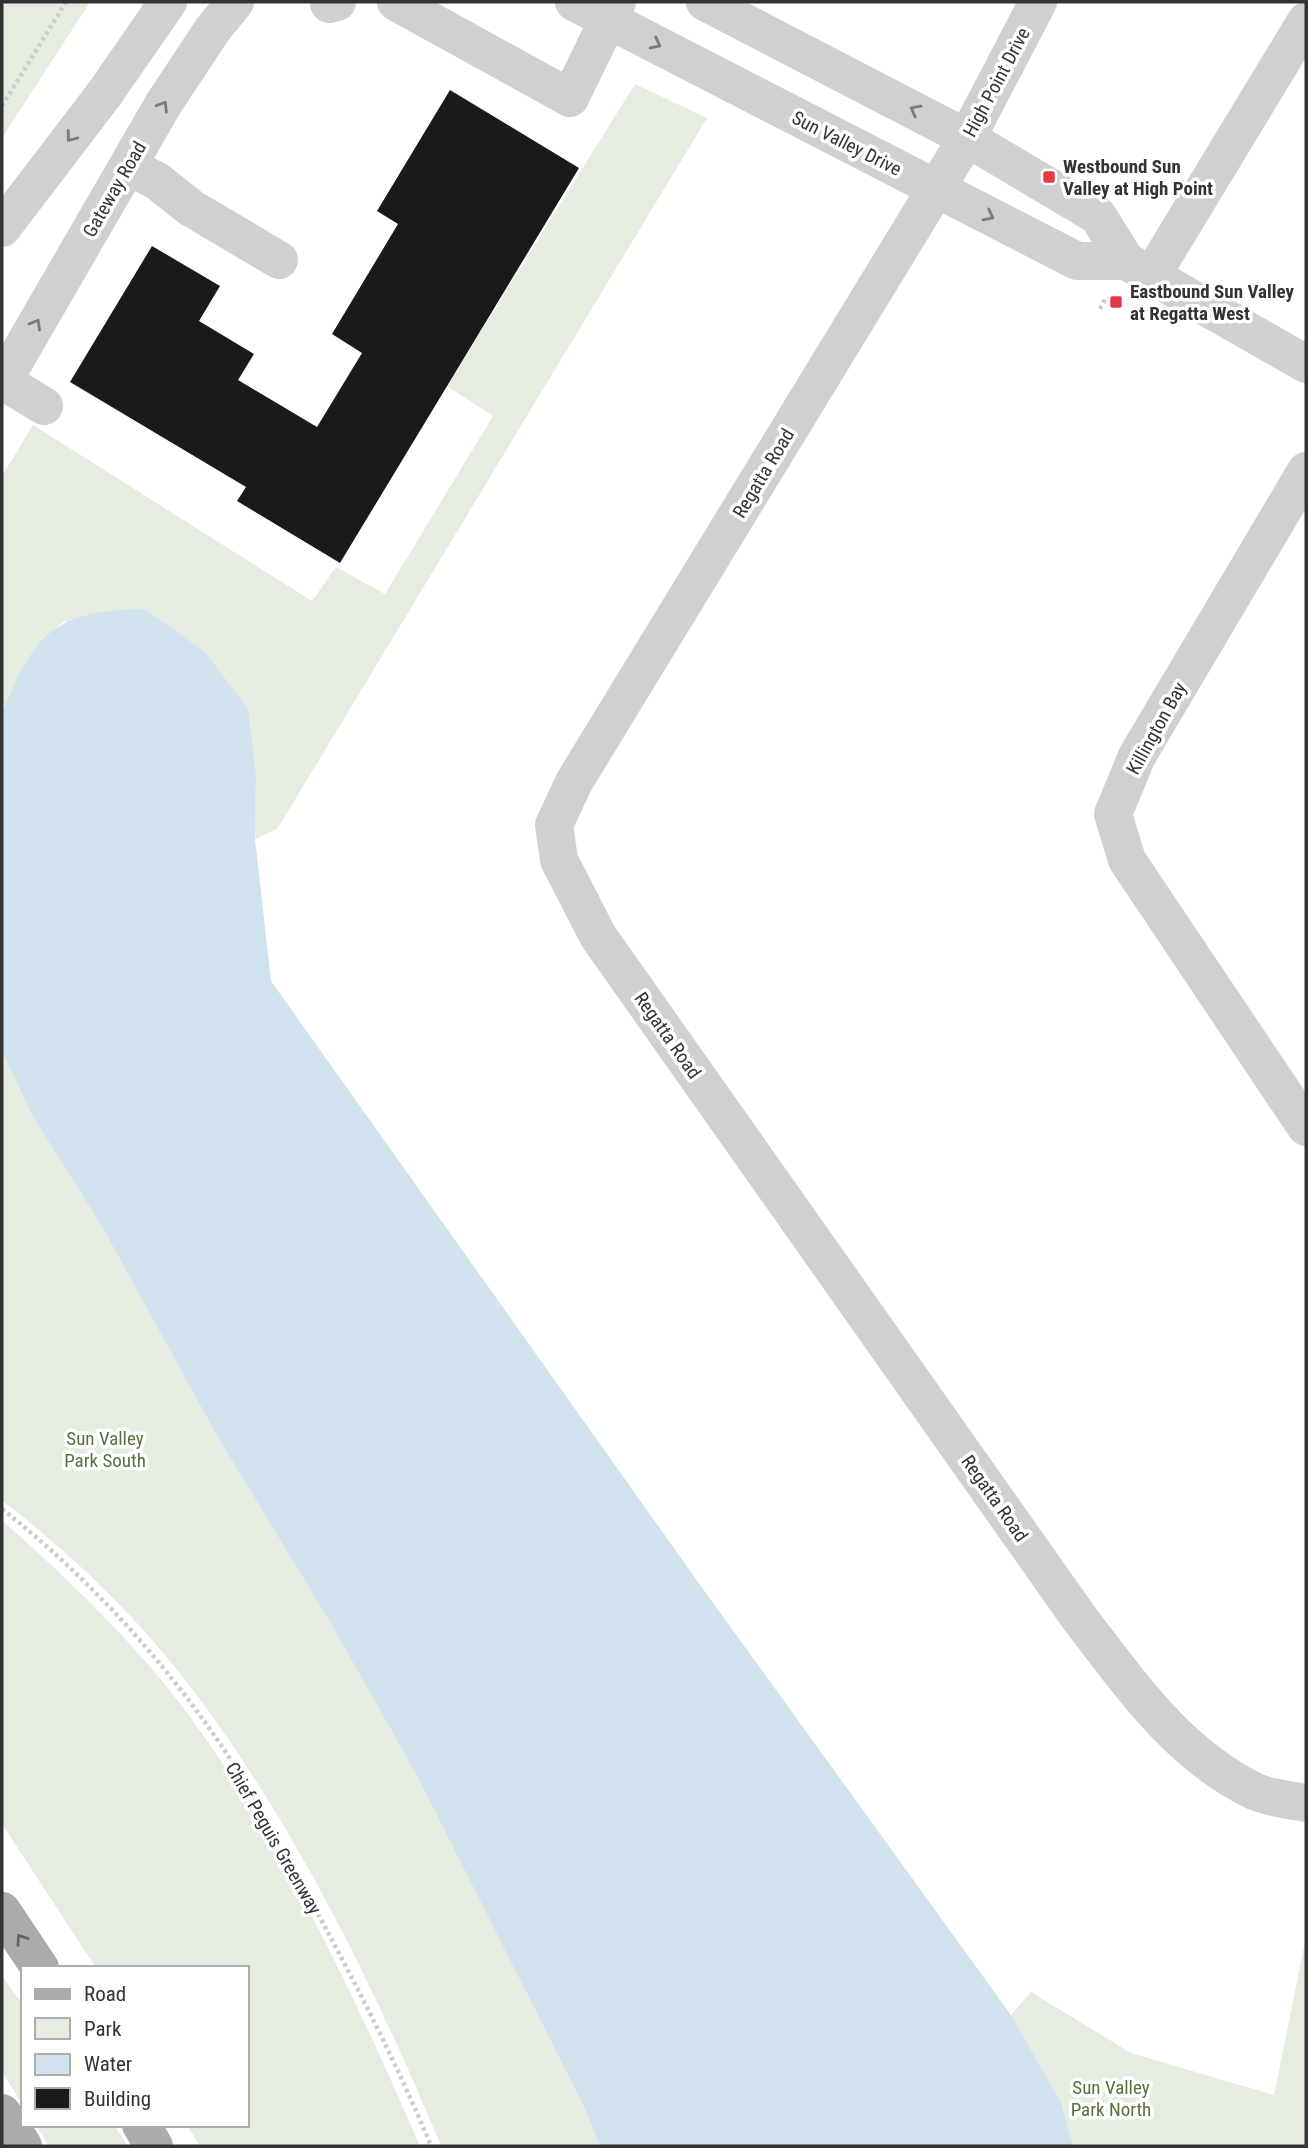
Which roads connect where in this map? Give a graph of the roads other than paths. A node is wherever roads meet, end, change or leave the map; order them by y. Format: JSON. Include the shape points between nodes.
{"nodes":[{"id":1,"x":168,"y":2,"type":"edge"},
{"id":2,"x":235,"y":2,"type":"edge"},
{"id":3,"x":396,"y":2,"type":"edge"},
{"id":4,"x":574,"y":2,"type":"edge"},
{"id":5,"x":705,"y":2,"type":"edge"},
{"id":6,"x":1038,"y":2,"type":"edge"},
{"id":7,"x":745,"y":10,"type":"edge"},
{"id":8,"x":612,"y":11,"type":"edge"},
{"id":9,"x":1306,"y":21,"type":"edge"},
{"id":10,"x":952,"y":163,"type":"junction"},
{"id":11,"x":128,"y":166,"type":"junction"},
{"id":12,"x":2,"y":228,"type":"edge"},
{"id":13,"x":279,"y":260,"type":"dead end"},
{"id":14,"x":1139,"y":268,"type":"junction"},
{"id":15,"x":1306,"y":364,"type":"edge"},
{"id":16,"x":2,"y":382,"type":"edge"},
{"id":17,"x":44,"y":406,"type":"dead end"},
{"id":18,"x":1306,"y":471,"type":"edge"},
{"id":19,"x":1306,"y":1128,"type":"edge"},
{"id":20,"x":1306,"y":1803,"type":"edge"},
{"id":21,"x":2,"y":1911,"type":"edge"},
{"id":22,"x":39,"y":1966,"type":"edge"},
{"id":23,"x":2,"y":2113,"type":"edge"},
{"id":24,"x":142,"y":2127,"type":"edge"},
{"id":25,"x":23,"y":2146,"type":"edge"},
{"id":26,"x":154,"y":2146,"type":"edge"}],
"edges":[{"from":1,"to":12,"type":"street","one_way":true},
{"from":11,"to":2,"type":"street","name":"Gateway Road","one_way":true,"via":[[164,103]]},
{"from":3,"to":8,"type":"street","via":[[570,98]]},
{"from":4,"to":8,"type":"street","name":"Sun Valley Drive"},
{"from":5,"to":7,"type":"street","name":"Sun Valley Drive"},
{"from":6,"to":10,"type":"street","name":"High Point Drive"},
{"from":10,"to":7,"type":"street","name":"Sun Valley Drive","one_way":true},
{"from":8,"to":10,"type":"street","name":"Sun Valley Drive","one_way":true},
{"from":9,"to":14,"type":"street"},
{"from":10,"to":14,"type":"street","name":"Sun Valley Drive","one_way":true,"via":[[1077,261]]},
{"from":10,"to":14,"type":"street","name":"Sun Valley Drive","via":[[1098,216]]},
{"from":10,"to":20,"type":"street","name":"Regatta Road","via":[[574,782],[554,825],[559,860],[598,936],[1144,1703],[1187,1747],[1255,1792]]},
{"from":11,"to":13,"type":"street"},
{"from":16,"to":11,"type":"street","name":"Gateway Road","one_way":true},
{"from":14,"to":15,"type":"street","name":"Sun Valley Drive"},
{"from":16,"to":17,"type":"street"},
{"from":18,"to":19,"type":"street","name":"Killington Bay","via":[[1137,756],[1113,814],[1127,860]]},
{"from":22,"to":21,"type":"main road","one_way":true},
{"from":23,"to":25,"type":"main road"},
{"from":24,"to":26,"type":"main road"}]}
